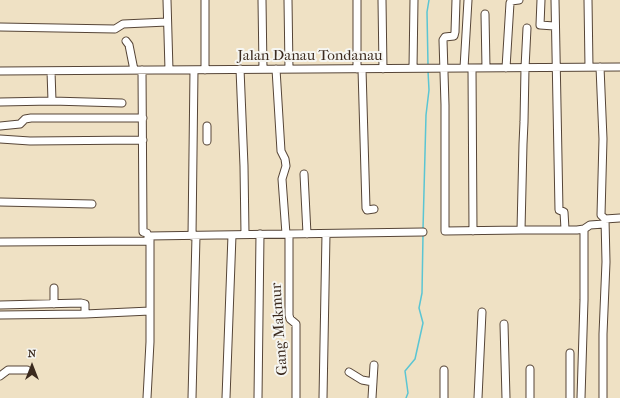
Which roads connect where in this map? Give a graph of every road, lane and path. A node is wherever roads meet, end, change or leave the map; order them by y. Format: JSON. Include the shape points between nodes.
{"nodes":[{"id":1,"x":167,"y":0,"type":"edge"},
{"id":2,"x":205,"y":0,"type":"edge"},
{"id":3,"x":262,"y":0,"type":"edge"},
{"id":4,"x":288,"y":0,"type":"edge"},
{"id":5,"x":357,"y":0,"type":"edge"},
{"id":6,"x":382,"y":0,"type":"edge"},
{"id":7,"x":414,"y":0,"type":"edge"},
{"id":8,"x":456,"y":0,"type":"edge"},
{"id":9,"x":468,"y":0,"type":"edge"},
{"id":10,"x":519,"y":0,"type":"edge"},
{"id":11,"x":541,"y":0,"type":"edge"},
{"id":12,"x":555,"y":0,"type":"edge"},
{"id":13,"x":588,"y":0,"type":"edge"},
{"id":14,"x":485,"y":14,"type":"dead end"},
{"id":15,"x":167,"y":22,"type":"junction"},
{"id":16,"x":554,"y":26,"type":"junction"},
{"id":17,"x":0,"y":27,"type":"edge"},
{"id":18,"x":527,"y":28,"type":"dead end"},
{"id":19,"x":126,"y":42,"type":"dead end"},
{"id":20,"x":556,"y":67,"type":"junction"},
{"id":21,"x":589,"y":67,"type":"junction"},
{"id":22,"x":600,"y":67,"type":"junction"},
{"id":23,"x":620,"y":67,"type":"edge"},
{"id":24,"x":413,"y":68,"type":"junction"},
{"id":25,"x":443,"y":68,"type":"junction"},
{"id":26,"x":464,"y":68,"type":"junction"},
{"id":27,"x":472,"y":68,"type":"junction"},
{"id":28,"x":486,"y":68,"type":"junction"},
{"id":29,"x":506,"y":68,"type":"junction"},
{"id":30,"x":525,"y":68,"type":"junction"},
{"id":31,"x":263,"y":69,"type":"junction"},
{"id":32,"x":276,"y":69,"type":"junction"},
{"id":33,"x":289,"y":69,"type":"junction"},
{"id":34,"x":359,"y":69,"type":"junction"},
{"id":35,"x":383,"y":69,"type":"junction"},
{"id":36,"x":134,"y":70,"type":"junction"},
{"id":37,"x":142,"y":70,"type":"junction"},
{"id":38,"x":168,"y":70,"type":"junction"},
{"id":39,"x":194,"y":70,"type":"junction"},
{"id":40,"x":205,"y":70,"type":"junction"},
{"id":41,"x":240,"y":70,"type":"junction"},
{"id":42,"x":0,"y":71,"type":"edge"},
{"id":43,"x":52,"y":71,"type":"junction"},
{"id":44,"x":52,"y":101,"type":"junction"},
{"id":45,"x":0,"y":102,"type":"edge"},
{"id":46,"x":122,"y":103,"type":"dead end"},
{"id":47,"x":142,"y":118,"type":"junction"},
{"id":48,"x":0,"y":126,"type":"edge"},
{"id":49,"x":207,"y":126,"type":"dead end"},
{"id":50,"x":193,"y":137,"type":"junction"},
{"id":51,"x":0,"y":139,"type":"edge"},
{"id":52,"x":143,"y":140,"type":"junction"},
{"id":53,"x":304,"y":174,"type":"dead end"},
{"id":54,"x":0,"y":202,"type":"edge"},
{"id":55,"x":92,"y":204,"type":"dead end"},
{"id":56,"x":374,"y":209,"type":"dead end"},
{"id":57,"x":620,"y":218,"type":"edge"},
{"id":58,"x":604,"y":222,"type":"junction"},
{"id":59,"x":584,"y":229,"type":"junction"},
{"id":60,"x":521,"y":230,"type":"junction"},
{"id":61,"x":565,"y":230,"type":"junction"},
{"id":62,"x":473,"y":231,"type":"junction"},
{"id":63,"x":423,"y":232,"type":"dead end"},
{"id":64,"x":244,"y":234,"type":"junction"},
{"id":65,"x":260,"y":234,"type":"junction"},
{"id":66,"x":287,"y":234,"type":"junction"},
{"id":67,"x":307,"y":234,"type":"junction"},
{"id":68,"x":326,"y":234,"type":"junction"},
{"id":69,"x":232,"y":235,"type":"junction"},
{"id":70,"x":149,"y":236,"type":"junction"},
{"id":71,"x":194,"y":236,"type":"junction"},
{"id":72,"x":0,"y":242,"type":"edge"},
{"id":73,"x":54,"y":288,"type":"dead end"},
{"id":74,"x":40,"y":304,"type":"junction"},
{"id":75,"x":54,"y":304,"type":"junction"},
{"id":76,"x":0,"y":305,"type":"edge"},
{"id":77,"x":150,"y":311,"type":"junction"},
{"id":78,"x":482,"y":312,"type":"dead end"},
{"id":79,"x":85,"y":314,"type":"junction"},
{"id":80,"x":0,"y":315,"type":"edge"},
{"id":81,"x":40,"y":315,"type":"junction"},
{"id":82,"x":504,"y":324,"type":"dead end"},
{"id":83,"x":570,"y":353,"type":"dead end"},
{"id":84,"x":374,"y":365,"type":"dead end"},
{"id":85,"x":530,"y":369,"type":"dead end"},
{"id":86,"x":27,"y":370,"type":"dead end"},
{"id":87,"x":444,"y":370,"type":"dead end"},
{"id":88,"x":349,"y":372,"type":"dead end"},
{"id":89,"x":0,"y":376,"type":"edge"},
{"id":90,"x":373,"y":382,"type":"junction"},
{"id":91,"x":147,"y":398,"type":"edge"},
{"id":92,"x":192,"y":398,"type":"edge"},
{"id":93,"x":226,"y":398,"type":"edge"},
{"id":94,"x":258,"y":398,"type":"edge"},
{"id":95,"x":296,"y":398,"type":"edge"},
{"id":96,"x":323,"y":398,"type":"edge"},
{"id":97,"x":372,"y":398,"type":"edge"},
{"id":98,"x":444,"y":398,"type":"edge"},
{"id":99,"x":478,"y":398,"type":"edge"},
{"id":100,"x":506,"y":398,"type":"edge"},
{"id":101,"x":530,"y":398,"type":"edge"},
{"id":102,"x":570,"y":398,"type":"edge"},
{"id":103,"x":581,"y":398,"type":"edge"},
{"id":104,"x":603,"y":398,"type":"edge"}],
"edges":[{"from":1,"to":15,"type":"street"},
{"from":2,"to":40,"type":"street"},
{"from":3,"to":31,"type":"street"},
{"from":4,"to":33,"type":"street"},
{"from":5,"to":34,"type":"street"},
{"from":6,"to":35,"type":"street"},
{"from":7,"to":24,"type":"street"},
{"from":8,"to":25,"type":"street","via":[[454,36],[445,37],[443,40]]},
{"from":9,"to":26,"type":"street"},
{"from":10,"to":29,"type":"street","via":[[510,3]]},
{"from":11,"to":16,"type":"street","via":[[540,25]]},
{"from":12,"to":16,"type":"street"},
{"from":13,"to":21,"type":"street"},
{"from":14,"to":28,"type":"street"},
{"from":15,"to":17,"type":"street","via":[[122,24],[115,29]]},
{"from":15,"to":38,"type":"street"},
{"from":16,"to":20,"type":"street"},
{"from":18,"to":30,"type":"street"},
{"from":19,"to":36,"type":"street","via":[[130,45]]},
{"from":20,"to":21,"type":"street","name":"Jalan Danau Tondanau"},
{"from":20,"to":30,"type":"street","name":"Jalan Danau Tondanau"},
{"from":20,"to":61,"type":"street","via":[[559,210],[564,212]]},
{"from":21,"to":22,"type":"street","name":"Jalan Danau Tondanau"},
{"from":22,"to":23,"type":"street","name":"Jalan Danau Tondanau"},
{"from":22,"to":58,"type":"street","via":[[603,139],[601,215]]},
{"from":24,"to":25,"type":"street","name":"Jalan Danau Tondanau"},
{"from":24,"to":35,"type":"street","name":"Jalan Danau Tondanau"},
{"from":25,"to":26,"type":"street","name":"Jalan Danau Tondanau"},
{"from":25,"to":62,"type":"street","via":[[445,230]]},
{"from":26,"to":27,"type":"street","name":"Jalan Danau Tondanau"},
{"from":27,"to":28,"type":"street","name":"Jalan Danau Tondanau"},
{"from":27,"to":62,"type":"street"},
{"from":28,"to":29,"type":"street","name":"Jalan Danau Tondanau"},
{"from":29,"to":30,"type":"street","name":"Jalan Danau Tondanau"},
{"from":30,"to":60,"type":"street"},
{"from":31,"to":32,"type":"street","name":"Jalan Danau Tondanau"},
{"from":31,"to":41,"type":"street","name":"Jalan Danau Tondanau"},
{"from":32,"to":33,"type":"street","name":"Jalan Danau Tondanau"},
{"from":32,"to":66,"type":"street","name":"Gang Makmur","via":[[281,151],[286,166],[282,179]]},
{"from":33,"to":34,"type":"street","name":"Jalan Danau Tondanau"},
{"from":34,"to":35,"type":"street","name":"Jalan Danau Tondanau"},
{"from":34,"to":56,"type":"street","via":[[366,208]]},
{"from":36,"to":37,"type":"street","name":"Jalan Danau Tondanau"},
{"from":36,"to":43,"type":"street","name":"Jalan Danau Tondanau"},
{"from":37,"to":38,"type":"street","name":"Jalan Danau Tondanau"},
{"from":37,"to":47,"type":"street"},
{"from":38,"to":39,"type":"street","name":"Jalan Danau Tondanau"},
{"from":39,"to":40,"type":"street","name":"Jalan Danau Tondanau"},
{"from":39,"to":50,"type":"street"},
{"from":40,"to":41,"type":"street","name":"Jalan Danau Tondanau"},
{"from":41,"to":64,"type":"street"},
{"from":42,"to":43,"type":"street","name":"Jalan Danau Tondanau"},
{"from":43,"to":44,"type":"street"},
{"from":44,"to":45,"type":"street"},
{"from":44,"to":46,"type":"street"},
{"from":47,"to":48,"type":"street","via":[[31,118],[20,124]]},
{"from":47,"to":52,"type":"street"},
{"from":49,"to":50,"type":"street","via":[[207,139]]},
{"from":50,"to":71,"type":"street"},
{"from":51,"to":52,"type":"street"},
{"from":52,"to":70,"type":"street","via":[[143,232]]},
{"from":53,"to":67,"type":"street"},
{"from":54,"to":55,"type":"street"},
{"from":57,"to":58,"type":"street"},
{"from":58,"to":59,"type":"street"},
{"from":58,"to":104,"type":"street","via":[[606,262]]},
{"from":59,"to":61,"type":"street"},
{"from":59,"to":103,"type":"street"},
{"from":60,"to":61,"type":"street"},
{"from":60,"to":62,"type":"street"},
{"from":63,"to":68,"type":"street"},
{"from":64,"to":65,"type":"street"},
{"from":64,"to":69,"type":"street"},
{"from":65,"to":66,"type":"street"},
{"from":65,"to":94,"type":"street"},
{"from":66,"to":67,"type":"street"},
{"from":66,"to":95,"type":"street","name":"Gang Makmur","via":[[289,315],[296,324]]},
{"from":67,"to":68,"type":"street"},
{"from":68,"to":96,"type":"street"},
{"from":69,"to":71,"type":"street"},
{"from":69,"to":93,"type":"street"},
{"from":70,"to":71,"type":"street"},
{"from":70,"to":72,"type":"street","via":[[148,240]]},
{"from":70,"to":77,"type":"street"},
{"from":71,"to":92,"type":"street"},
{"from":73,"to":75,"type":"street"},
{"from":74,"to":75,"type":"street"},
{"from":74,"to":76,"type":"street"},
{"from":74,"to":81,"type":"street"},
{"from":75,"to":79,"type":"street","via":[[84,303]]},
{"from":77,"to":79,"type":"street"},
{"from":77,"to":91,"type":"street"},
{"from":78,"to":99,"type":"street"},
{"from":79,"to":81,"type":"street"},
{"from":80,"to":81,"type":"street"},
{"from":82,"to":100,"type":"street"},
{"from":83,"to":102,"type":"street"},
{"from":84,"to":90,"type":"street"},
{"from":85,"to":101,"type":"street"},
{"from":86,"to":89,"type":"street","via":[[8,370]]},
{"from":87,"to":98,"type":"street"},
{"from":88,"to":90,"type":"street","via":[[362,380]]},
{"from":90,"to":97,"type":"street"}]}
